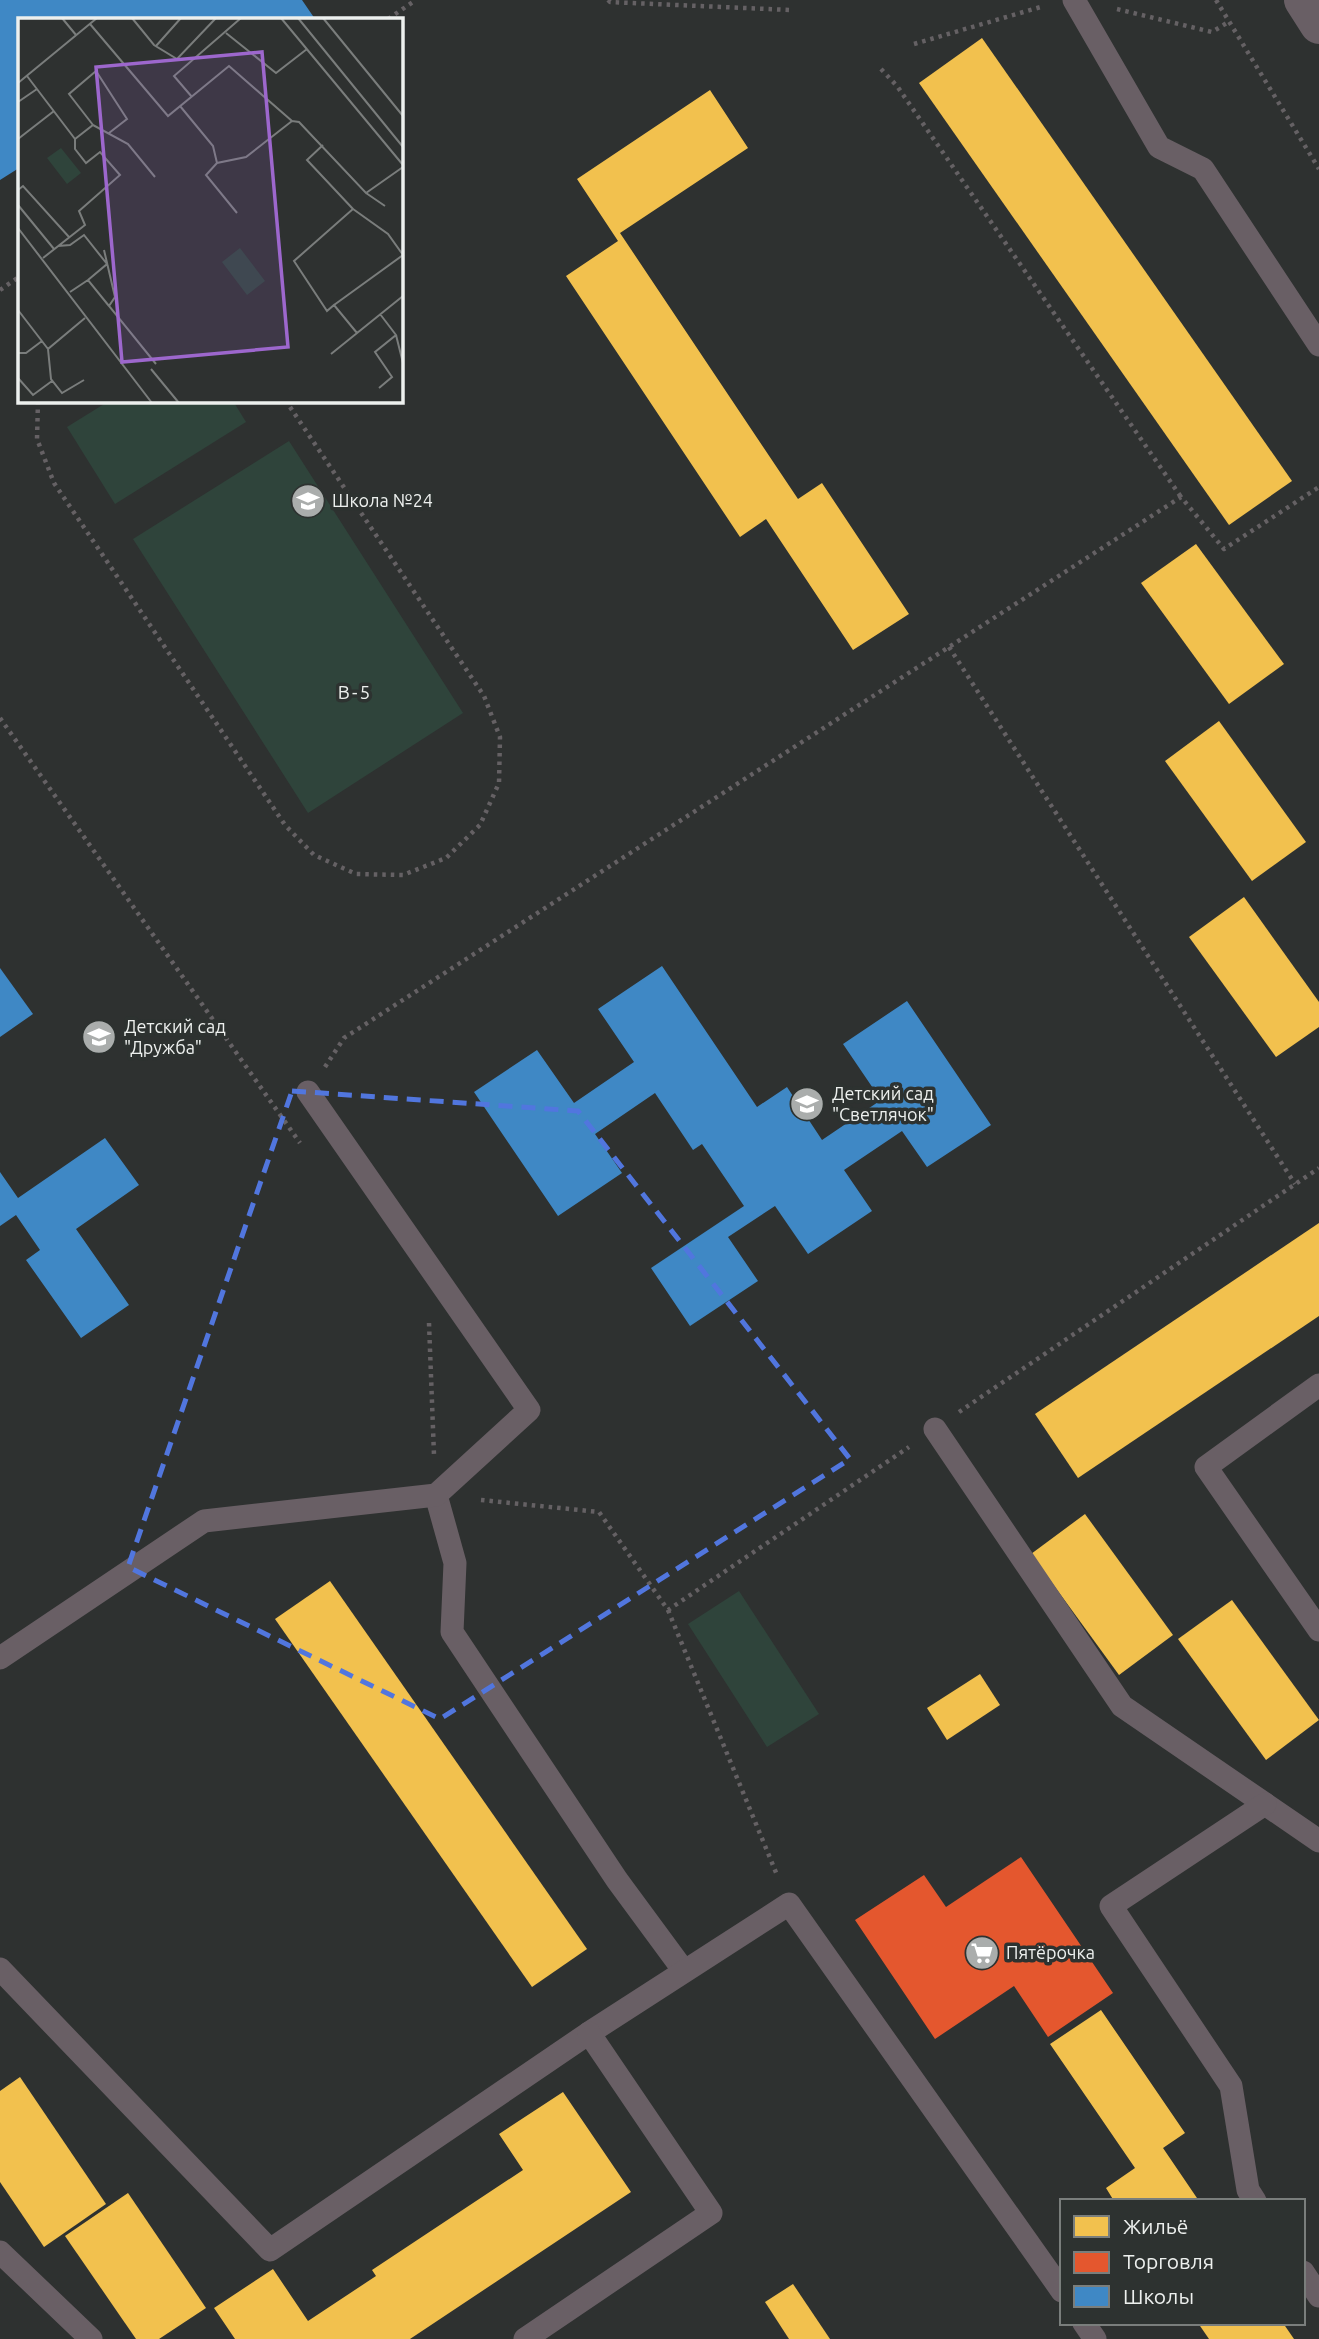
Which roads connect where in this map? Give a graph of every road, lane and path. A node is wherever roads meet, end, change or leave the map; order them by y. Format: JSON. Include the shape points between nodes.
{"nodes":[{"id":1,"x":416,"y":0,"type":"edge"},
{"id":2,"x":608,"y":0,"type":"edge"},
{"id":3,"x":1216,"y":0,"type":"edge"},
{"id":4,"x":1303,"y":0,"type":"edge"},
{"id":5,"x":1064,"y":2,"type":"edge"},
{"id":6,"x":1108,"y":6,"type":"dead end"},
{"id":7,"x":789,"y":10,"type":"dead end"},
{"id":8,"x":389,"y":18,"type":"edge"},
{"id":9,"x":1230,"y":21,"type":"junction"},
{"id":10,"x":1319,"y":25,"type":"edge"},
{"id":11,"x":914,"y":44,"type":"dead end"},
{"id":12,"x":881,"y":69,"type":"dead end"},
{"id":13,"x":1319,"y":169,"type":"edge"},
{"id":14,"x":18,"y":278,"type":"edge"},
{"id":15,"x":0,"y":290,"type":"edge"},
{"id":16,"x":1319,"y":345,"type":"edge"},
{"id":17,"x":38,"y":402,"type":"edge"},
{"id":18,"x":287,"y":402,"type":"edge"},
{"id":19,"x":1319,"y":487,"type":"edge"},
{"id":20,"x":1181,"y":497,"type":"junction"},
{"id":21,"x":949,"y":647,"type":"junction"},
{"id":22,"x":0,"y":718,"type":"edge"},
{"id":23,"x":308,"y":1092,"type":"junction"},
{"id":24,"x":276,"y":1110,"type":"junction"},
{"id":25,"x":308,"y":1154,"type":"dead end"},
{"id":26,"x":1319,"y":1168,"type":"edge"},
{"id":27,"x":1295,"y":1184,"type":"junction"},
{"id":28,"x":428,"y":1318,"type":"dead end"},
{"id":29,"x":1319,"y":1385,"type":"edge"},
{"id":30,"x":935,"y":1429,"type":"junction"},
{"id":31,"x":436,"y":1495,"type":"junction"},
{"id":32,"x":668,"y":1610,"type":"junction"},
{"id":33,"x":1319,"y":1630,"type":"edge"},
{"id":34,"x":0,"y":1658,"type":"edge"},
{"id":35,"x":1265,"y":1804,"type":"junction"},
{"id":36,"x":1319,"y":1841,"type":"edge"},
{"id":37,"x":789,"y":1904,"type":"junction"},
{"id":38,"x":0,"y":1969,"type":"edge"},
{"id":39,"x":684,"y":1971,"type":"junction"},
{"id":40,"x":589,"y":2033,"type":"junction"},
{"id":41,"x":1254,"y":2199,"type":"edge"},
{"id":42,"x":0,"y":2252,"type":"edge"},
{"id":43,"x":1305,"y":2275,"type":"edge"},
{"id":44,"x":1060,"y":2288,"type":"edge"},
{"id":45,"x":1319,"y":2295,"type":"edge"},
{"id":46,"x":91,"y":2339,"type":"edge"},
{"id":47,"x":525,"y":2339,"type":"edge"}],
"edges":[{"from":1,"to":8,"type":"path"},
{"from":2,"to":7,"type":"path"},
{"from":3,"to":9,"type":"path"},
{"from":4,"to":10,"type":"street"},
{"from":5,"to":11,"type":"path"},
{"from":5,"to":16,"type":"lane","via":[[1159,146],[1203,169]]},
{"from":6,"to":9,"type":"path","via":[[1212,32]]},
{"from":9,"to":13,"type":"path"},
{"from":12,"to":20,"type":"path"},
{"from":14,"to":15,"type":"path"},
{"from":17,"to":18,"type":"path","via":[[37,439],[54,483],[285,825],[314,855],[356,874],[403,875],[446,858],[480,825],[499,783],[500,737],[484,696]]},
{"from":19,"to":20,"type":"path","via":[[1224,548]]},
{"from":20,"to":21,"type":"path"},
{"from":21,"to":23,"type":"path","via":[[344,1038]]},
{"from":21,"to":27,"type":"path"},
{"from":22,"to":24,"type":"path"},
{"from":23,"to":24,"type":"path"},
{"from":23,"to":31,"type":"lane","via":[[529,1410]]},
{"from":24,"to":25,"type":"path"},
{"from":26,"to":27,"type":"path"},
{"from":27,"to":30,"type":"path"},
{"from":28,"to":31,"type":"path"},
{"from":29,"to":33,"type":"lane","via":[[1206,1466]]},
{"from":30,"to":32,"type":"path"},
{"from":30,"to":35,"type":"lane","via":[[1122,1706]]},
{"from":31,"to":32,"type":"path","via":[[599,1512]]},
{"from":31,"to":34,"type":"lane","via":[[204,1521]]},
{"from":31,"to":39,"type":"lane","via":[[455,1563],[452,1632],[617,1880]]},
{"from":32,"to":37,"type":"path"},
{"from":35,"to":36,"type":"lane"},
{"from":35,"to":41,"type":"lane","via":[[1111,1906],[1231,2086],[1248,2190]]},
{"from":37,"to":39,"type":"lane"},
{"from":37,"to":44,"type":"lane"},
{"from":38,"to":40,"type":"lane","via":[[270,2250]]},
{"from":39,"to":40,"type":"lane"},
{"from":40,"to":47,"type":"lane","via":[[711,2213]]},
{"from":42,"to":46,"type":"lane"},
{"from":43,"to":45,"type":"lane"}]}
